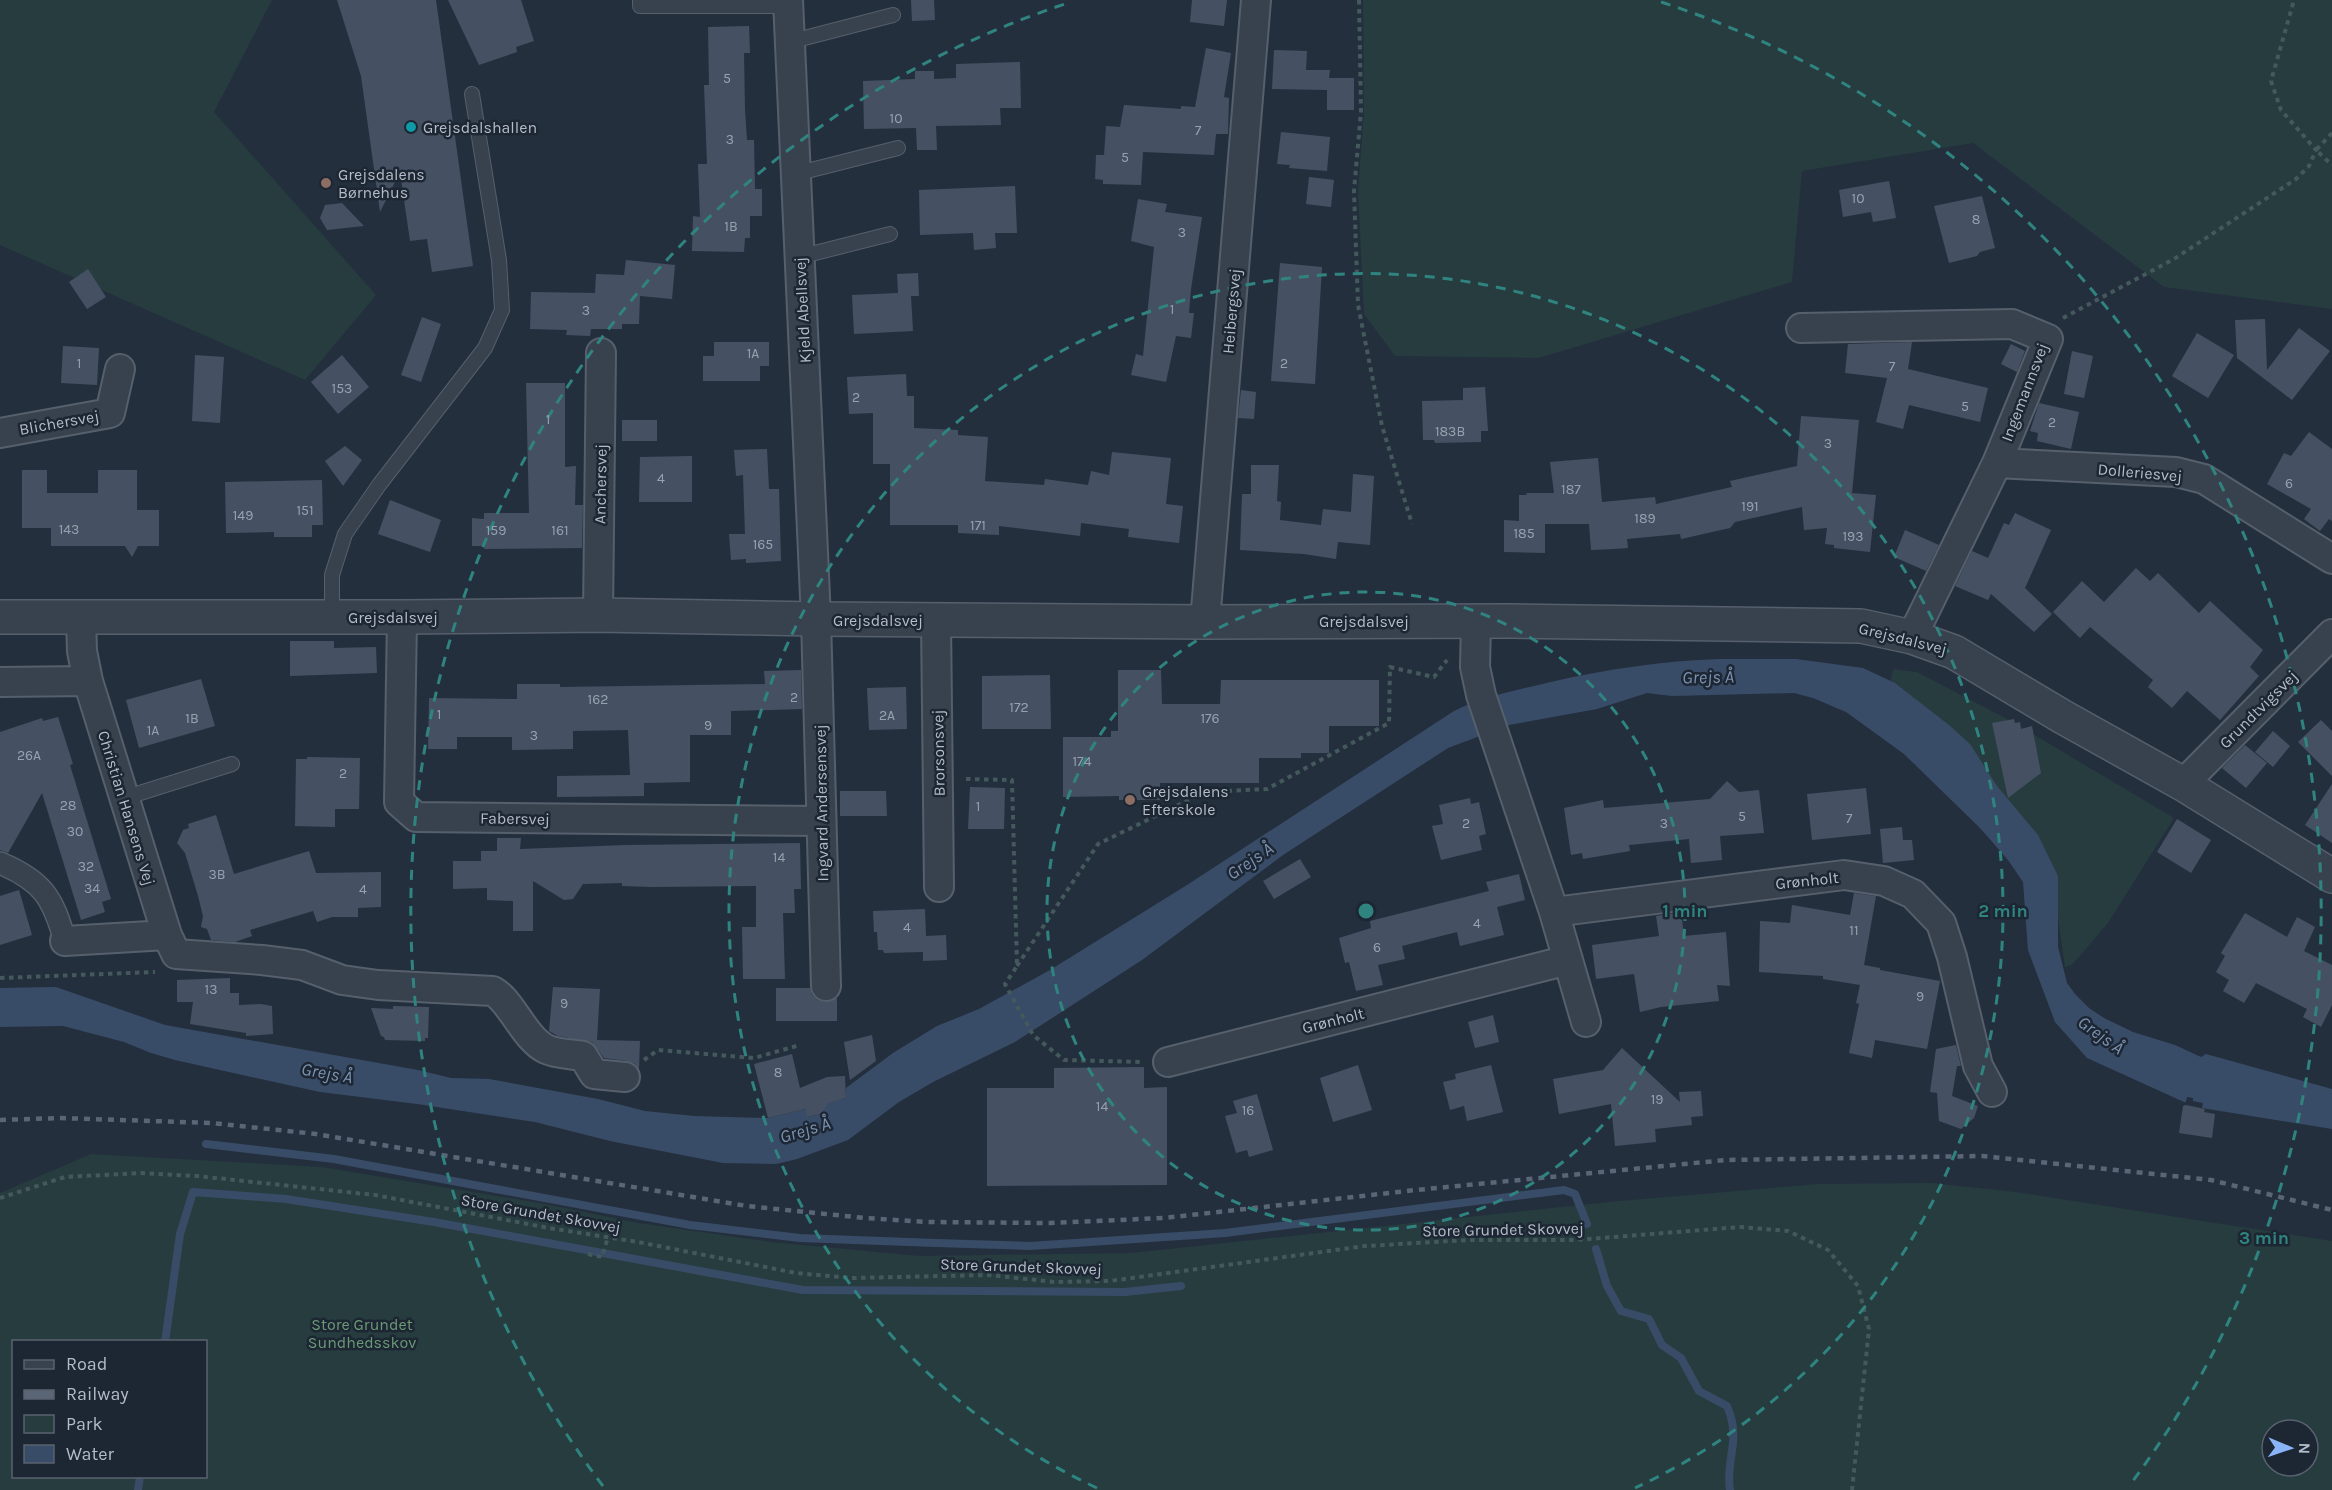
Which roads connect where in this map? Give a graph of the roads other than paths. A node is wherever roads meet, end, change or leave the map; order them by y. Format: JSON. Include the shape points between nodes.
{"nodes":[{"id":1,"x":639,"y":0,"type":"edge"},
{"id":2,"x":1256,"y":0,"type":"edge"},
{"id":3,"x":788,"y":3,"type":"edge"},
{"id":4,"x":893,"y":15,"type":"dead end"},
{"id":5,"x":789,"y":42,"type":"junction"},
{"id":6,"x":472,"y":94,"type":"dead end"},
{"id":7,"x":898,"y":148,"type":"dead end"},
{"id":8,"x":795,"y":174,"type":"junction"},
{"id":9,"x":890,"y":234,"type":"dead end"},
{"id":10,"x":799,"y":257,"type":"junction"},
{"id":11,"x":1801,"y":328,"type":"dead end"},
{"id":12,"x":601,"y":353,"type":"dead end"},
{"id":13,"x":120,"y":369,"type":"dead end"},
{"id":14,"x":0,"y":433,"type":"edge"},
{"id":15,"x":1997,"y":463,"type":"junction"},
{"id":16,"x":2332,"y":558,"type":"edge"},
{"id":17,"x":598,"y":615,"type":"junction"},
{"id":18,"x":81,"y":616,"type":"junction"},
{"id":19,"x":0,"y":617,"type":"edge"},
{"id":20,"x":332,"y":617,"type":"junction"},
{"id":21,"x":402,"y":617,"type":"junction"},
{"id":22,"x":816,"y":619,"type":"junction"},
{"id":23,"x":936,"y":620,"type":"junction"},
{"id":24,"x":1476,"y":621,"type":"junction"},
{"id":25,"x":1205,"y":622,"type":"junction"},
{"id":26,"x":2332,"y":634,"type":"edge"},
{"id":27,"x":1912,"y":637,"type":"junction"},
{"id":28,"x":88,"y":681,"type":"junction"},
{"id":29,"x":0,"y":682,"type":"edge"},
{"id":30,"x":232,"y":764,"type":"dead end"},
{"id":31,"x":2183,"y":784,"type":"junction"},
{"id":32,"x":124,"y":798,"type":"junction"},
{"id":33,"x":821,"y":821,"type":"junction"},
{"id":34,"x":0,"y":863,"type":"edge"},
{"id":35,"x":2332,"y":876,"type":"edge"},
{"id":36,"x":939,"y":887,"type":"dead end"},
{"id":37,"x":1554,"y":912,"type":"junction"},
{"id":38,"x":65,"y":941,"type":"joint"},
{"id":39,"x":171,"y":944,"type":"junction"},
{"id":40,"x":1568,"y":960,"type":"junction"},
{"id":41,"x":826,"y":986,"type":"dead end"},
{"id":42,"x":1586,"y":1022,"type":"dead end"},
{"id":43,"x":1168,"y":1062,"type":"road end"},
{"id":44,"x":625,"y":1077,"type":"road end"},
{"id":45,"x":1992,"y":1092,"type":"dead end"}],
"edges":[{"from":1,"to":3,"type":"lane","via":[[640,6]]},
{"from":2,"to":25,"type":"street","name":"Heibergsvej"},
{"from":3,"to":5,"type":"street","name":"Kjeld Abellsvej"},
{"from":4,"to":5,"type":"lane"},
{"from":5,"to":8,"type":"street","name":"Kjeld Abellsvej"},
{"from":6,"to":20,"type":"lane","name":"Grejsdalsvej","via":[[499,260],[502,310],[485,348],[345,534],[332,575]]},
{"from":7,"to":8,"type":"lane"},
{"from":8,"to":10,"type":"street","name":"Kjeld Abellsvej"},
{"from":9,"to":10,"type":"lane"},
{"from":10,"to":22,"type":"street","name":"Kjeld Abellsvej"},
{"from":11,"to":15,"type":"street","name":"Ingemannsvej","via":[[2012,324],[2048,339]]},
{"from":12,"to":17,"type":"street","name":"Anchersvej"},
{"from":13,"to":14,"type":"street","name":"Blichersvej","via":[[110,413]]},
{"from":15,"to":16,"type":"street","name":"Dolleriesvej","via":[[2176,472],[2204,479]]},
{"from":15,"to":27,"type":"street","name":"Ingemannsvej"},
{"from":17,"to":21,"type":"street","name":"Grejsdalsvej"},
{"from":17,"to":22,"type":"street","name":"Grejsdalsvej"},
{"from":18,"to":19,"type":"street","name":"Grejsdalsvej"},
{"from":18,"to":20,"type":"street","name":"Grejsdalsvej"},
{"from":18,"to":28,"type":"street","name":"Christian Hansens Vej"},
{"from":20,"to":21,"type":"street","name":"Grejsdalsvej"},
{"from":21,"to":33,"type":"street","name":"Fabersvej","via":[[399,802],[416,817]]},
{"from":22,"to":23,"type":"street","name":"Grejsdalsvej"},
{"from":22,"to":33,"type":"street","name":"Ingvard Andersensvej"},
{"from":23,"to":25,"type":"street","name":"Grejsdalsvej"},
{"from":23,"to":36,"type":"street","name":"Brorsonsvej"},
{"from":24,"to":25,"type":"street","name":"Grejsdalsvej"},
{"from":24,"to":27,"type":"street","name":"Grejsdalsvej","via":[[1851,625]]},
{"from":24,"to":37,"type":"street","via":[[1475,667],[1481,695]]},
{"from":26,"to":31,"type":"street","name":"Grundtvigsvej"},
{"from":27,"to":31,"type":"street","name":"Grejsdalsvej","via":[[1954,652]]},
{"from":28,"to":29,"type":"street"},
{"from":28,"to":32,"type":"street","name":"Christian Hansens Vej"},
{"from":30,"to":32,"type":"lane"},
{"from":31,"to":35,"type":"street","name":"Grejsdalsvej"},
{"from":32,"to":39,"type":"street","name":"Christian Hansens Vej"},
{"from":33,"to":41,"type":"street","name":"Ingvard Andersensvej"},
{"from":34,"to":38,"type":"street","via":[[23,873],[42,890],[56,911]]},
{"from":37,"to":40,"type":"street"},
{"from":37,"to":45,"type":"street","name":"Grønholt","via":[[1844,875],[1884,881],[1913,894],[1941,923],[1978,1066]]},
{"from":38,"to":39,"type":"street"},
{"from":39,"to":44,"type":"street","via":[[302,965],[342,980],[493,991],[546,1049],[583,1056],[594,1074]]},
{"from":40,"to":42,"type":"street"},
{"from":40,"to":43,"type":"street","name":"Grønholt"}]}
